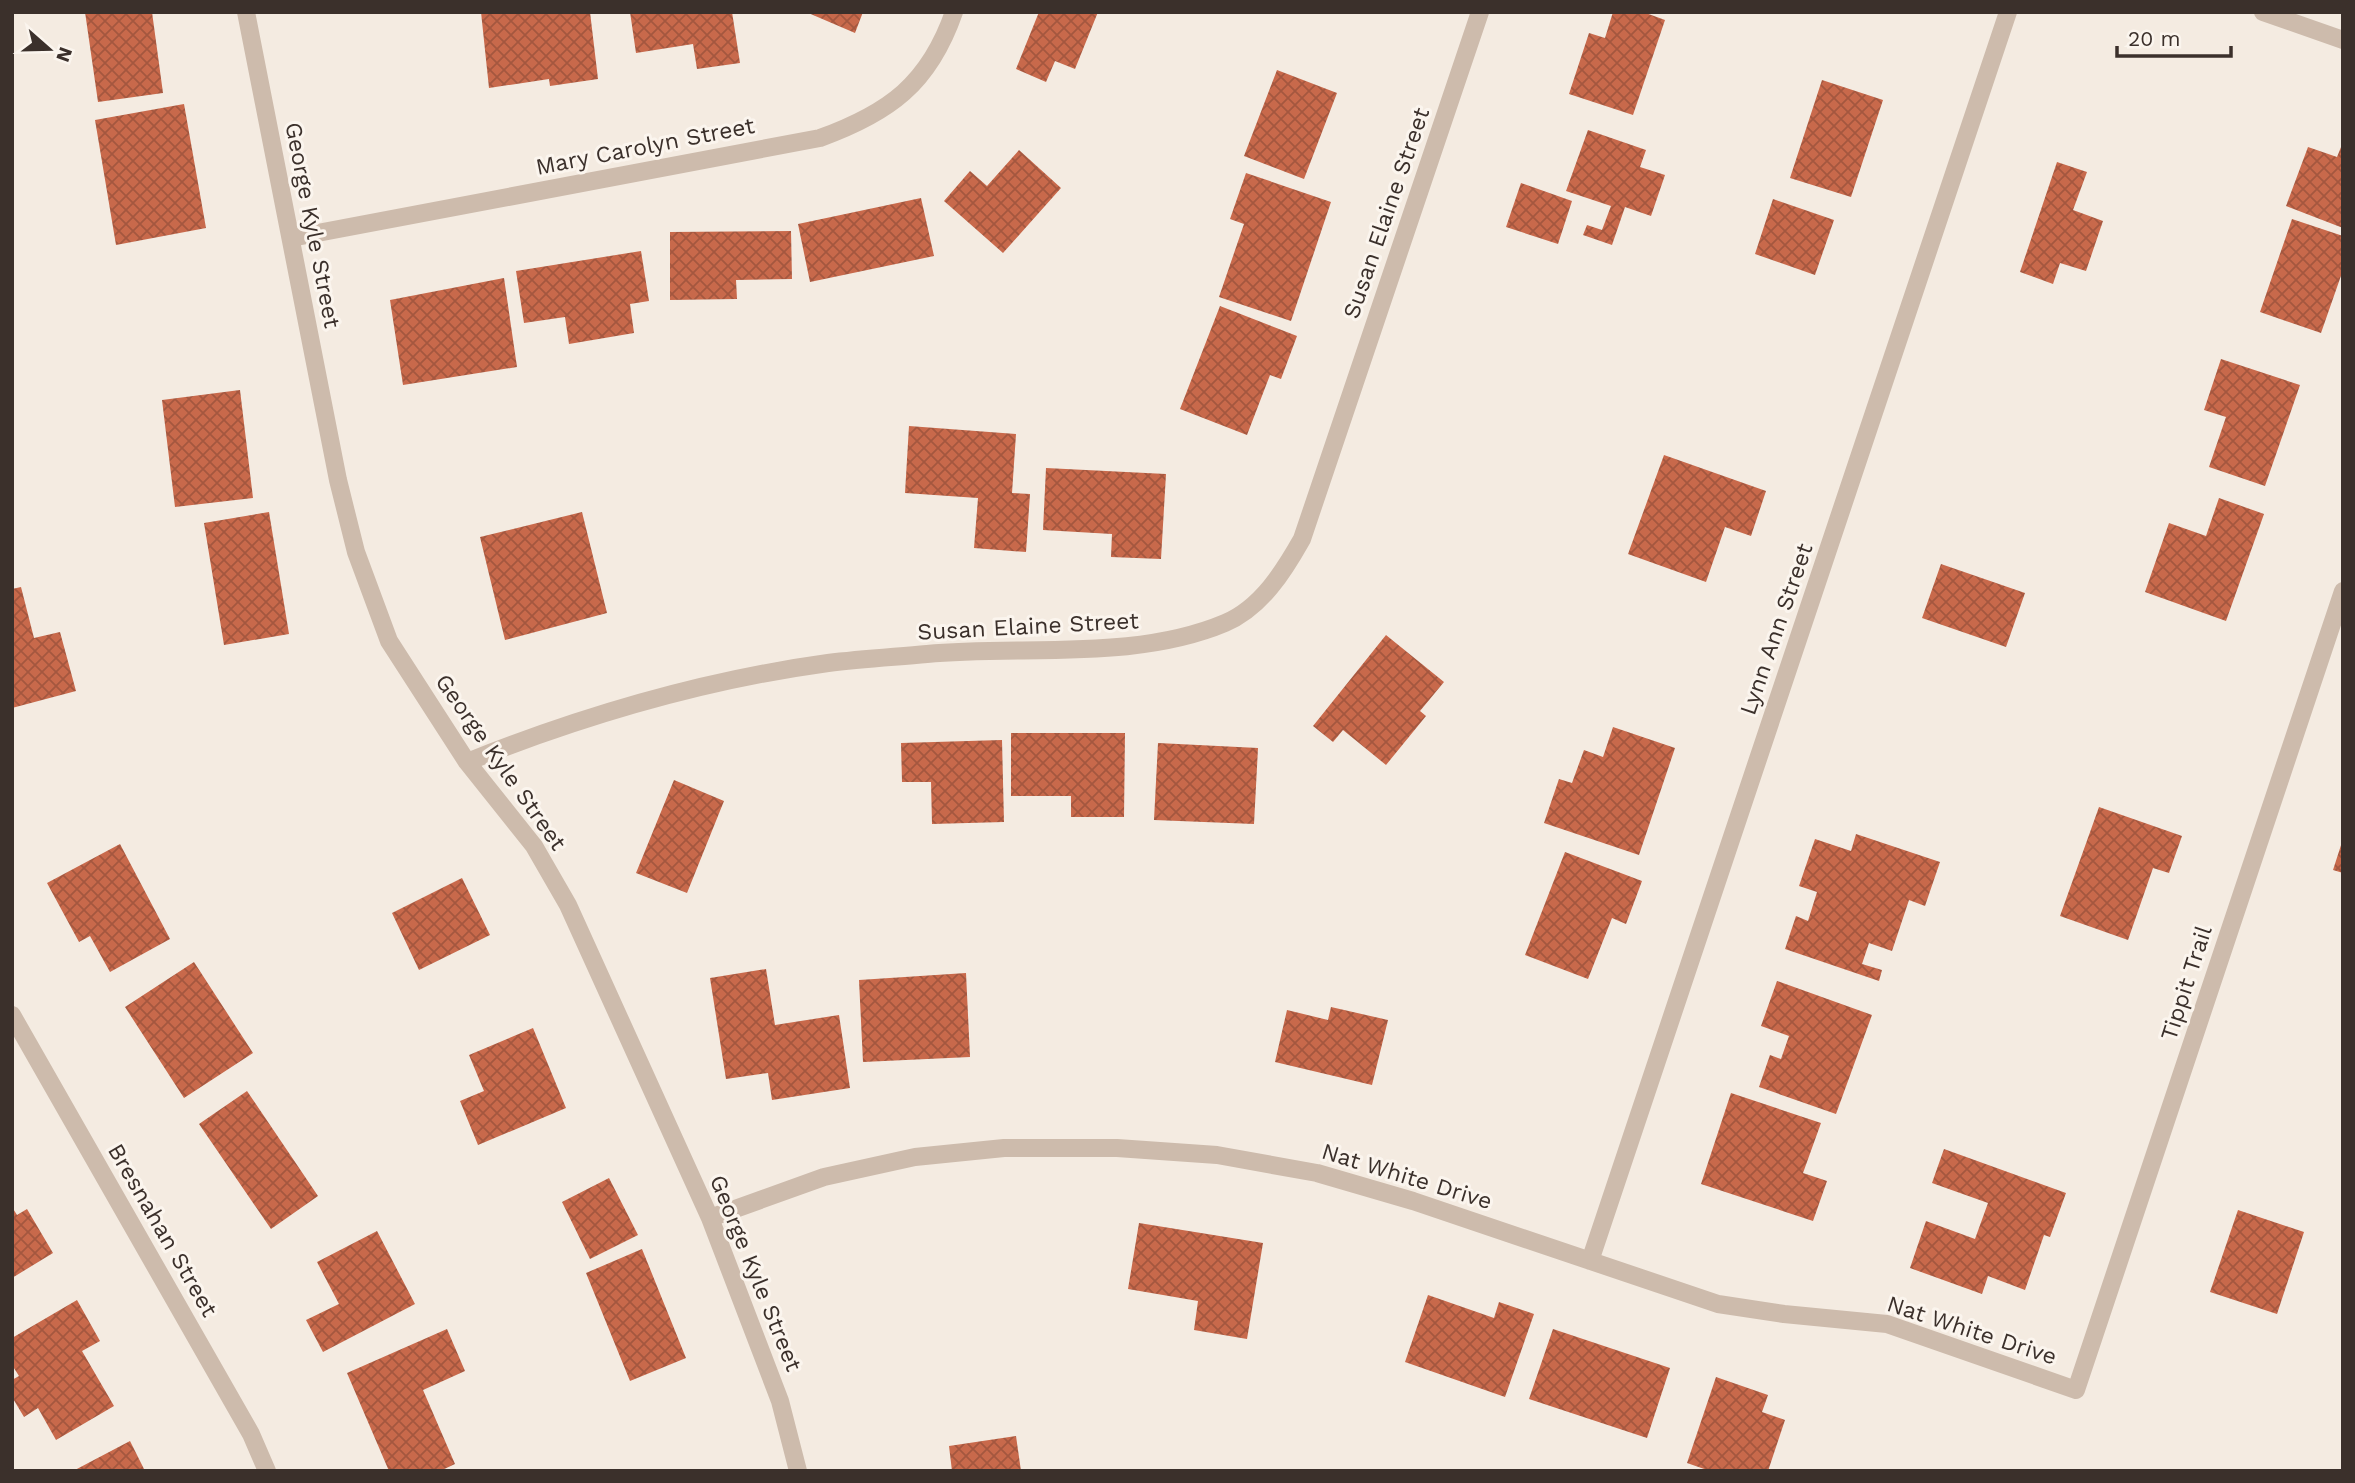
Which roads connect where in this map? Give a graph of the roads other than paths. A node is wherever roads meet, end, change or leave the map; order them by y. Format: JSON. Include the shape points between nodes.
{"nodes":[{"id":1,"x":246,"y":12,"type":"edge"},
{"id":2,"x":954,"y":12,"type":"edge"},
{"id":3,"x":1480,"y":12,"type":"edge"},
{"id":4,"x":2008,"y":12,"type":"edge"},
{"id":5,"x":2263,"y":12,"type":"edge"},
{"id":6,"x":2343,"y":40,"type":"edge"},
{"id":7,"x":291,"y":238,"type":"junction"},
{"id":8,"x":2343,"y":591,"type":"edge"},
{"id":9,"x":467,"y":762,"type":"junction"},
{"id":10,"x":12,"y":1015,"type":"edge"},
{"id":11,"x":710,"y":1218,"type":"junction"},
{"id":12,"x":1590,"y":1261,"type":"junction"},
{"id":13,"x":2076,"y":1390,"type":"joint"},
{"id":14,"x":267,"y":1471,"type":"edge"},
{"id":15,"x":798,"y":1471,"type":"edge"}],
"edges":[{"from":1,"to":7,"type":"street","name":"George Kyle Street"},
{"from":2,"to":7,"type":"street","name":"Mary Carolyn Street","via":[[934,57],[900,99],[862,123],[820,138]]},
{"from":3,"to":9,"type":"street","name":"Susan Elaine Street","via":[[1302,539],[1281,578],[1252,605],[1227,623],[1145,646],[976,650],[827,663],[691,690],[544,731]]},
{"from":4,"to":12,"type":"street","name":"Lynn Ann Street"},
{"from":5,"to":6,"type":"street"},
{"from":7,"to":9,"type":"street","name":"George Kyle Street","via":[[356,552],[389,641]]},
{"from":8,"to":13,"type":"street","name":"Tippit Trail"},
{"from":9,"to":11,"type":"street","name":"George Kyle Street","via":[[534,846],[568,905]]},
{"from":10,"to":14,"type":"street","name":"Bresnahan Street","via":[[251,1434]]},
{"from":11,"to":12,"type":"street","name":"Nat White Drive","via":[[824,1177],[915,1157],[1004,1148],[1117,1148],[1217,1155],[1317,1173]]},
{"from":11,"to":15,"type":"street","name":"George Kyle Street","via":[[780,1401]]},
{"from":12,"to":13,"type":"street","name":"Nat White Drive","via":[[1718,1304],[1887,1324]]}]}
